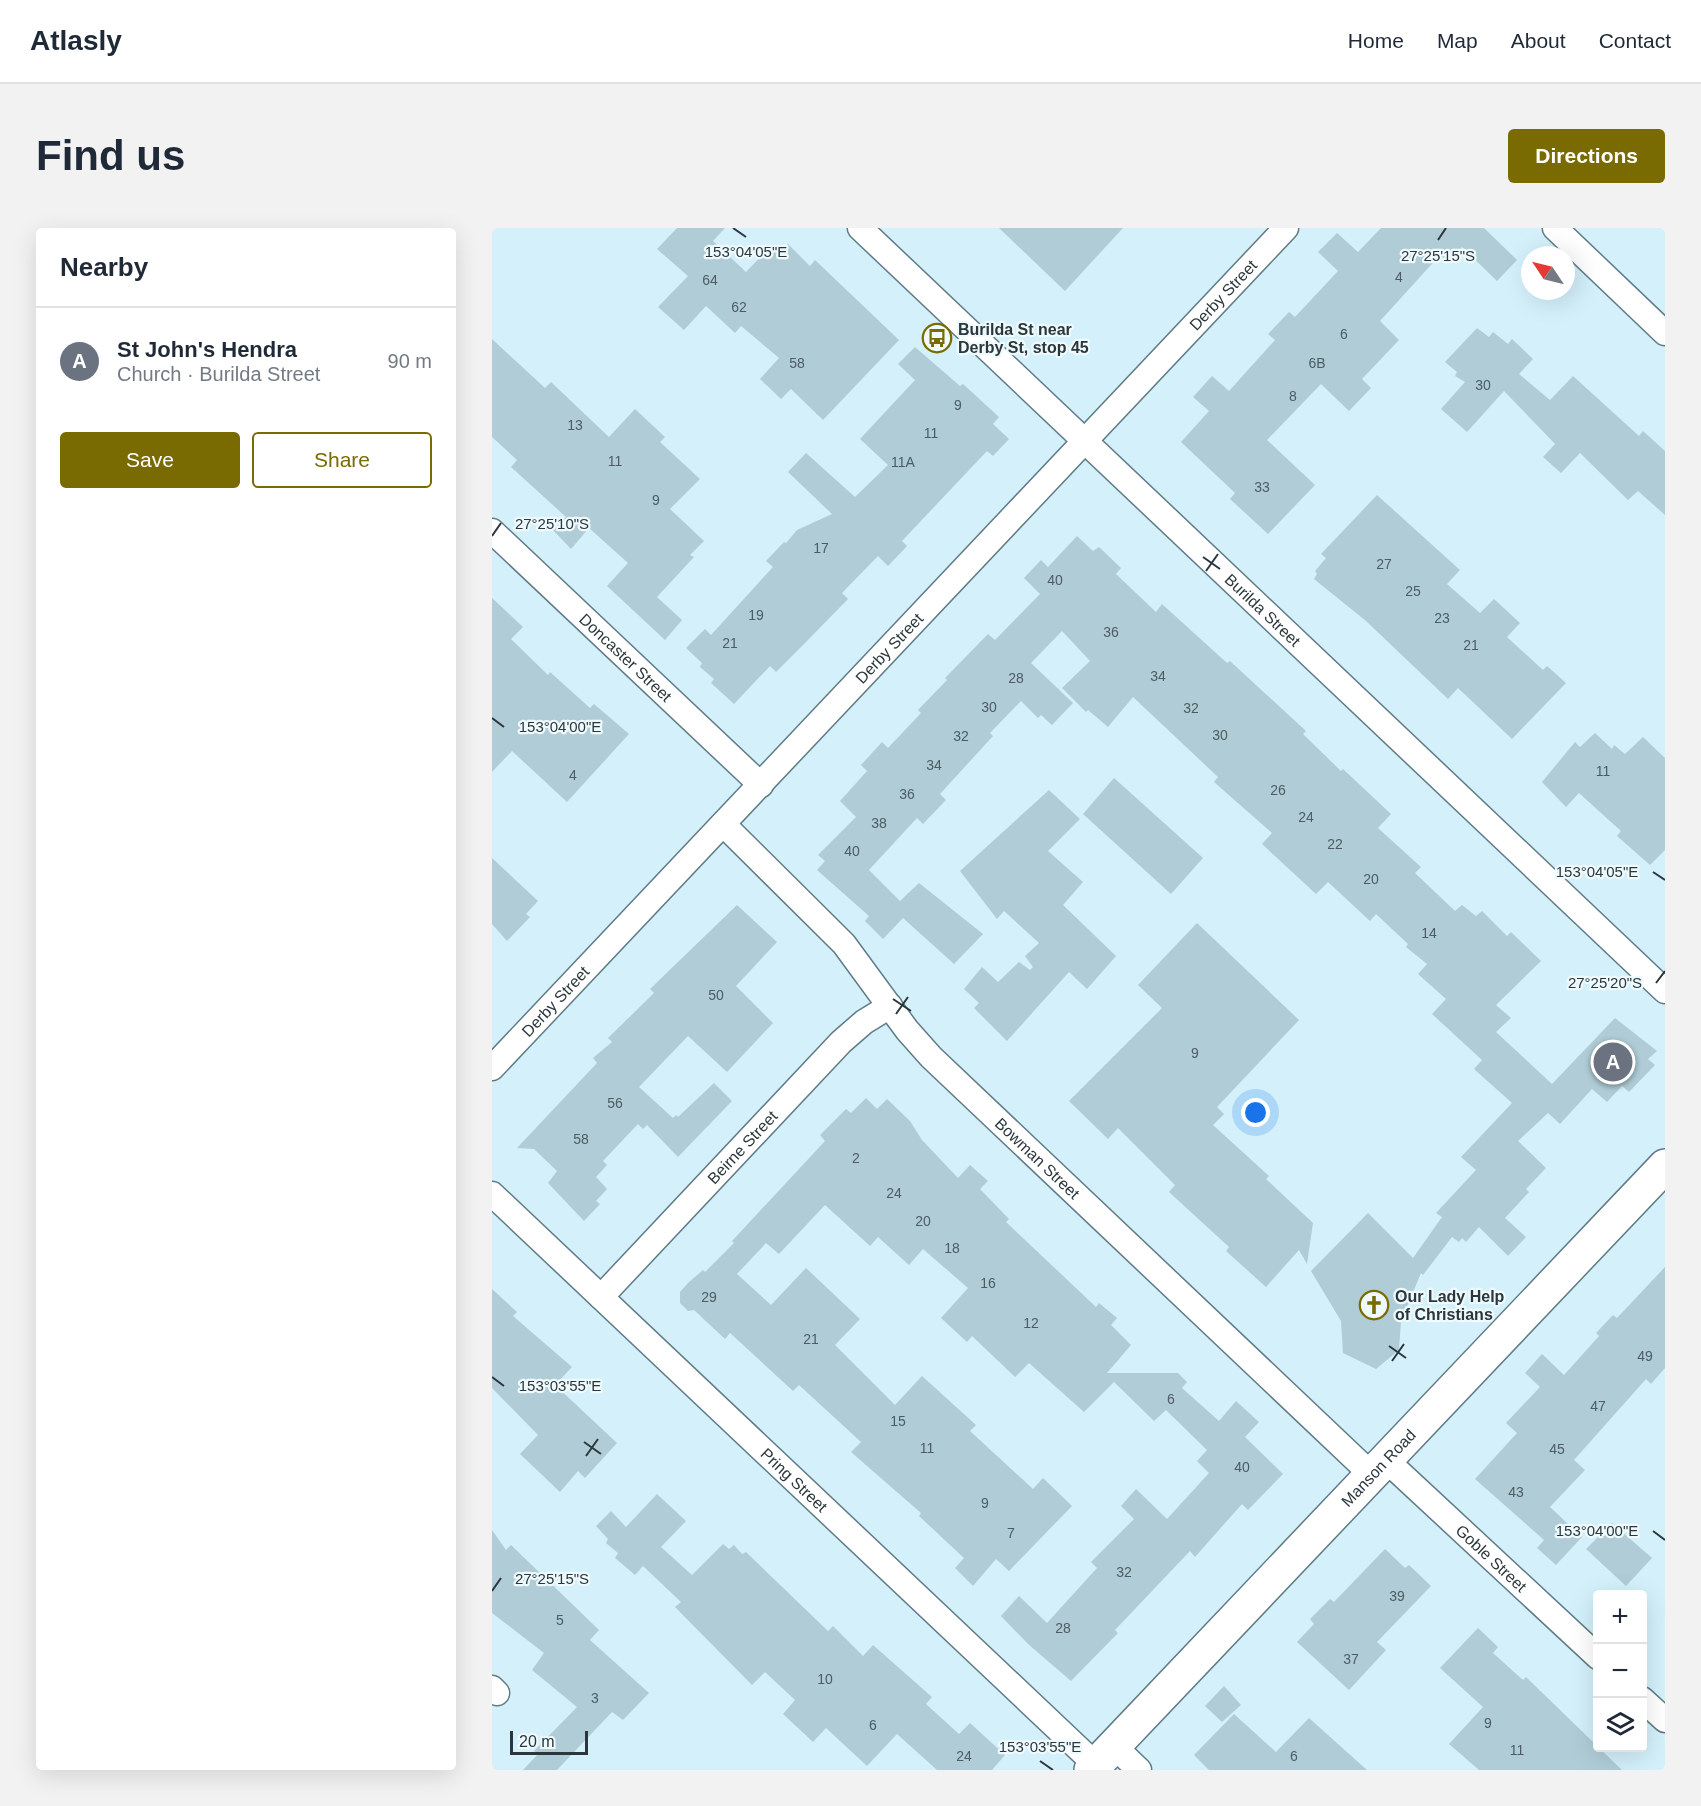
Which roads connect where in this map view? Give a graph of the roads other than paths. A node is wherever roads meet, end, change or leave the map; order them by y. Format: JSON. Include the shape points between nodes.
{"nodes":[{"id":1,"x":860,"y":228,"type":"edge"},
{"id":2,"x":1286,"y":228,"type":"edge"},
{"id":3,"x":1555,"y":228,"type":"edge"},
{"id":4,"x":1665,"y":333,"type":"edge"},
{"id":5,"x":1085,"y":439,"type":"junction"},
{"id":6,"x":492,"y":531,"type":"edge"},
{"id":7,"x":761,"y":785,"type":"junction"},
{"id":8,"x":723,"y":824,"type":"junction"},
{"id":9,"x":1665,"y":991,"type":"edge"},
{"id":10,"x":890,"y":1006,"type":"junction"},
{"id":11,"x":492,"y":1068,"type":"edge"},
{"id":12,"x":1663,"y":1173,"type":"edge"},
{"id":13,"x":492,"y":1194,"type":"edge"},
{"id":14,"x":602,"y":1297,"type":"junction"},
{"id":15,"x":1379,"y":1468,"type":"junction"},
{"id":16,"x":1593,"y":1653,"type":"edge"},
{"id":17,"x":1647,"y":1704,"type":"edge"},
{"id":18,"x":1665,"y":1720,"type":"edge"},
{"id":19,"x":1100,"y":1761,"type":"edge"},
{"id":20,"x":1139,"y":1770,"type":"edge"}],
"edges":[{"from":1,"to":5,"type":"street","name":"Burilda Street"},
{"from":2,"to":5,"type":"street","name":"Derby Street"},
{"from":3,"to":4,"type":"street"},
{"from":5,"to":7,"type":"street","name":"Derby Street"},
{"from":5,"to":9,"type":"street","name":"Burilda Street"},
{"from":6,"to":7,"type":"street","name":"Doncaster Street"},
{"from":7,"to":8,"type":"street","name":"Derby Street"},
{"from":8,"to":10,"type":"street","name":"Bowman Street","via":[[844,944]]},
{"from":8,"to":11,"type":"street","name":"Derby Street"},
{"from":10,"to":14,"type":"street","name":"Beirne Street","via":[[841,1042]]},
{"from":10,"to":15,"type":"street","name":"Bowman Street","via":[[931,1057]]},
{"from":12,"to":15,"type":"street","name":"Manson Road"},
{"from":13,"to":14,"type":"street","name":"Pring Street"},
{"from":14,"to":19,"type":"street","name":"Pring Street"},
{"from":15,"to":16,"type":"street","name":"Goble Street"},
{"from":15,"to":19,"type":"street","name":"Manson Road"},
{"from":17,"to":18,"type":"street"},
{"from":19,"to":20,"type":"street","name":"Pring Street"}]}
